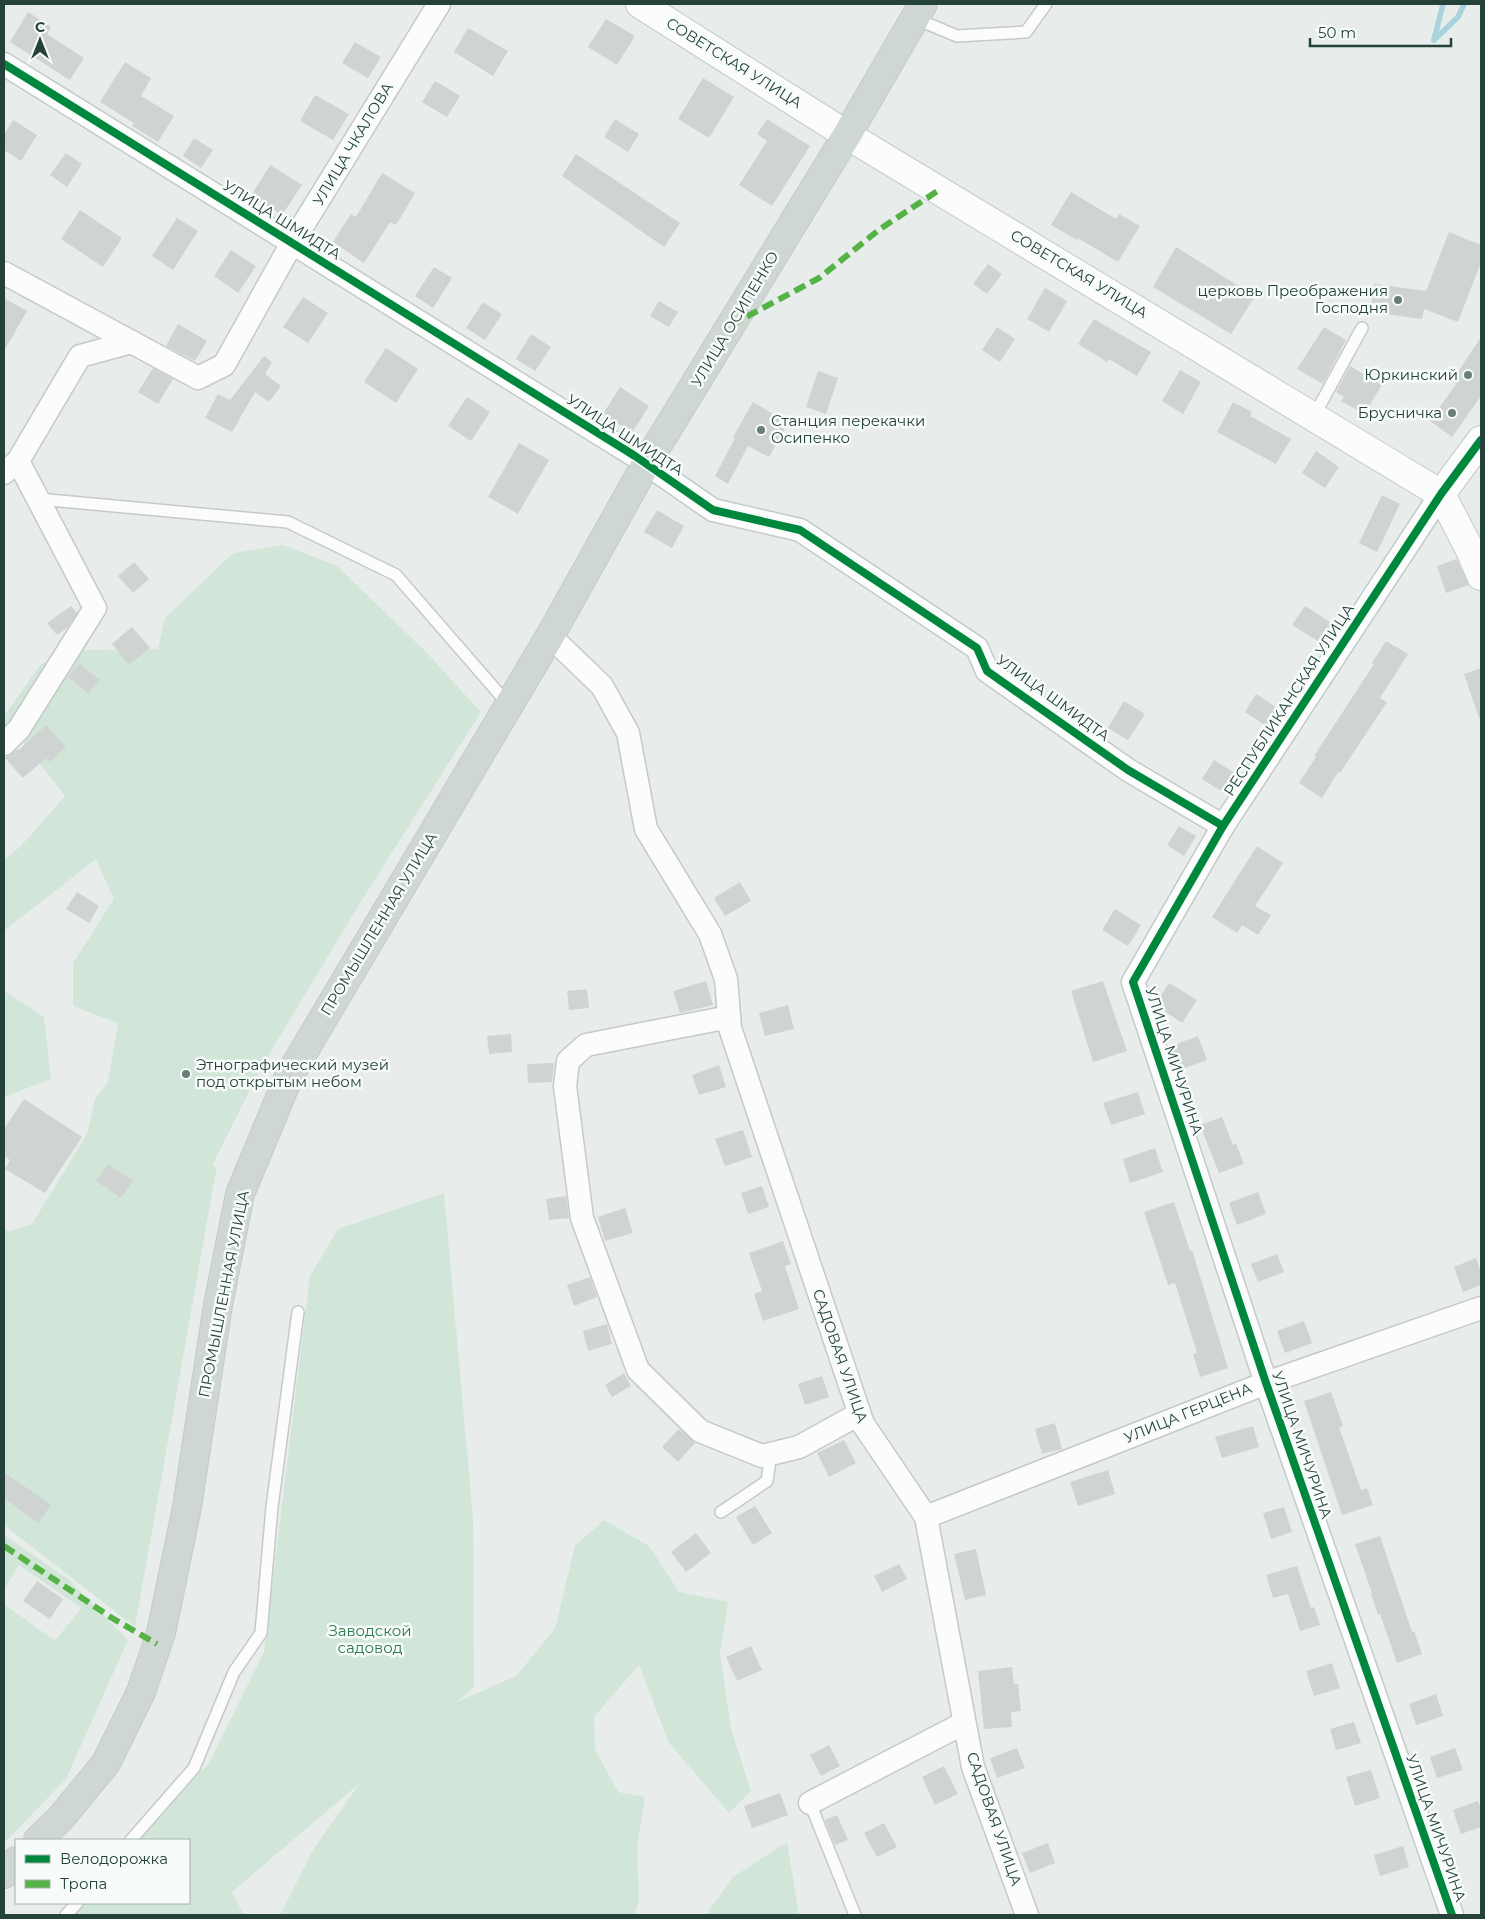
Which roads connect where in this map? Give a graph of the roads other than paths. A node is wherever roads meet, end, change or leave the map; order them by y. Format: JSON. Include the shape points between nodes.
{"nodes":[{"id":1,"x":439,"y":4,"type":"edge"},
{"id":2,"x":640,"y":4,"type":"edge"},
{"id":3,"x":1046,"y":4,"type":"edge"},
{"id":4,"x":919,"y":11,"type":"edge"},
{"id":5,"x":4,"y":64,"type":"edge"},
{"id":6,"x":847,"y":135,"type":"junction"},
{"id":7,"x":292,"y":243,"type":"junction"},
{"id":8,"x":4,"y":274,"type":"edge"},
{"id":9,"x":1362,"y":328,"type":"dead end"},
{"id":10,"x":132,"y":342,"type":"junction"},
{"id":11,"x":1314,"y":416,"type":"junction"},
{"id":12,"x":1481,"y":440,"type":"edge"},
{"id":13,"x":646,"y":464,"type":"junction"},
{"id":14,"x":11,"y":467,"type":"edge"},
{"id":15,"x":1441,"y":494,"type":"junction"},
{"id":16,"x":38,"y":499,"type":"junction"},
{"id":17,"x":1481,"y":576,"type":"edge"},
{"id":18,"x":550,"y":636,"type":"junction"},
{"id":19,"x":509,"y":703,"type":"junction"},
{"id":20,"x":4,"y":744,"type":"edge"},
{"id":21,"x":1223,"y":826,"type":"junction"},
{"id":22,"x":1133,"y":982,"type":"joint"},
{"id":23,"x":729,"y":1017,"type":"junction"},
{"id":24,"x":1481,"y":1308,"type":"edge"},
{"id":25,"x":298,"y":1312,"type":"dead end"},
{"id":26,"x":1266,"y":1383,"type":"junction"},
{"id":27,"x":859,"y":1414,"type":"junction"},
{"id":28,"x":771,"y":1454,"type":"junction"},
{"id":29,"x":721,"y":1512,"type":"dead end"},
{"id":30,"x":926,"y":1517,"type":"junction"},
{"id":31,"x":964,"y":1723,"type":"junction"},
{"id":32,"x":810,"y":1803,"type":"joint"},
{"id":33,"x":39,"y":1839,"type":"edge"},
{"id":34,"x":133,"y":1839,"type":"edge"},
{"id":35,"x":15,"y":1863,"type":"edge"},
{"id":36,"x":4,"y":1874,"type":"edge"},
{"id":37,"x":76,"y":1904,"type":"edge"},
{"id":38,"x":66,"y":1915,"type":"edge"},
{"id":39,"x":855,"y":1915,"type":"edge"},
{"id":40,"x":1027,"y":1915,"type":"edge"},
{"id":41,"x":1452,"y":1915,"type":"edge"}],
"edges":[{"from":1,"to":7,"type":"street","name":"УЛИЦА ЧКАЛОВА"},
{"from":2,"to":6,"type":"street","name":"СОВЕТСКАЯ УЛИЦА"},
{"from":3,"to":4,"type":"lane","via":[[1026,32],[957,36]]},
{"from":4,"to":6,"type":"main road","name":"УЛИЦА ОСИПЕНКО"},
{"from":5,"to":7,"type":"street","name":"УЛИЦА ШМИДТА"},
{"from":6,"to":11,"type":"street","name":"СОВЕТСКАЯ УЛИЦА"},
{"from":6,"to":13,"type":"main road","name":"УЛИЦА ОСИПЕНКО"},
{"from":7,"to":10,"type":"street","name":"УЛИЦА ЧКАЛОВА","via":[[224,365],[198,378]]},
{"from":7,"to":13,"type":"street","name":"УЛИЦА ШМИДТА"},
{"from":8,"to":10,"type":"street"},
{"from":9,"to":11,"type":"lane"},
{"from":10,"to":14,"type":"street","via":[[80,356]]},
{"from":11,"to":15,"type":"street","name":"СОВЕТСКАЯ УЛИЦА"},
{"from":12,"to":15,"type":"street","name":"РЕСПУБЛИКАНСКАЯ УЛИЦА"},
{"from":13,"to":18,"type":"main road","name":"УЛИЦА ОСИПЕНКО"},
{"from":13,"to":21,"type":"street","name":"УЛИЦА ШМИДТА","via":[[713,510],[800,530],[978,648],[987,671],[1128,770]]},
{"from":14,"to":16,"type":"street"},
{"from":15,"to":17,"type":"street"},
{"from":15,"to":21,"type":"street","name":"РЕСПУБЛИКАНСКАЯ УЛИЦА"},
{"from":16,"to":19,"type":"lane","via":[[288,522],[396,575]]},
{"from":16,"to":20,"type":"street","via":[[95,608],[19,729]]},
{"from":18,"to":19,"type":"main road","name":"ПРОМЫШЛЕННАЯ УЛИЦА"},
{"from":18,"to":23,"type":"street","name":"САДОВАЯ УЛИЦА","via":[[602,686],[628,733],[646,828],[710,934],[726,979]]},
{"from":19,"to":33,"type":"main road","name":"ПРОМЫШЛЕННАЯ УЛИЦА","via":[[289,1076],[240,1194],[218,1305],[187,1506],[161,1632],[141,1692],[106,1763],[60,1819]]},
{"from":21,"to":22,"type":"street","name":"РЕСПУБЛИКАНСКАЯ УЛИЦА"},
{"from":22,"to":26,"type":"street","name":"УЛИЦА МИЧУРИНА"},
{"from":23,"to":27,"type":"street","name":"САДОВАЯ УЛИЦА"},
{"from":23,"to":28,"type":"street","via":[[586,1046],[568,1061],[565,1086],[582,1218],[638,1370],[700,1431],[762,1456]]},
{"from":24,"to":26,"type":"street","name":"УЛИЦА ГЕРЦЕНА"},
{"from":25,"to":34,"type":"lane","via":[[272,1508],[261,1633],[234,1672],[194,1768]]},
{"from":26,"to":30,"type":"street","name":"УЛИЦА ГЕРЦЕНА"},
{"from":26,"to":41,"type":"street","name":"УЛИЦА МИЧУРИНА"},
{"from":27,"to":28,"type":"street","via":[[799,1446]]},
{"from":27,"to":30,"type":"street","name":"САДОВАЯ УЛИЦА","via":[[862,1424]]},
{"from":28,"to":29,"type":"lane","via":[[767,1481]]},
{"from":30,"to":31,"type":"street","name":"САДОВАЯ УЛИЦА"},
{"from":31,"to":32,"type":"street"},
{"from":31,"to":40,"type":"street","name":"САДОВАЯ УЛИЦА","via":[[972,1767]]},
{"from":32,"to":39,"type":"lane"},
{"from":35,"to":36,"type":"main road"},
{"from":37,"to":38,"type":"lane"}]}
